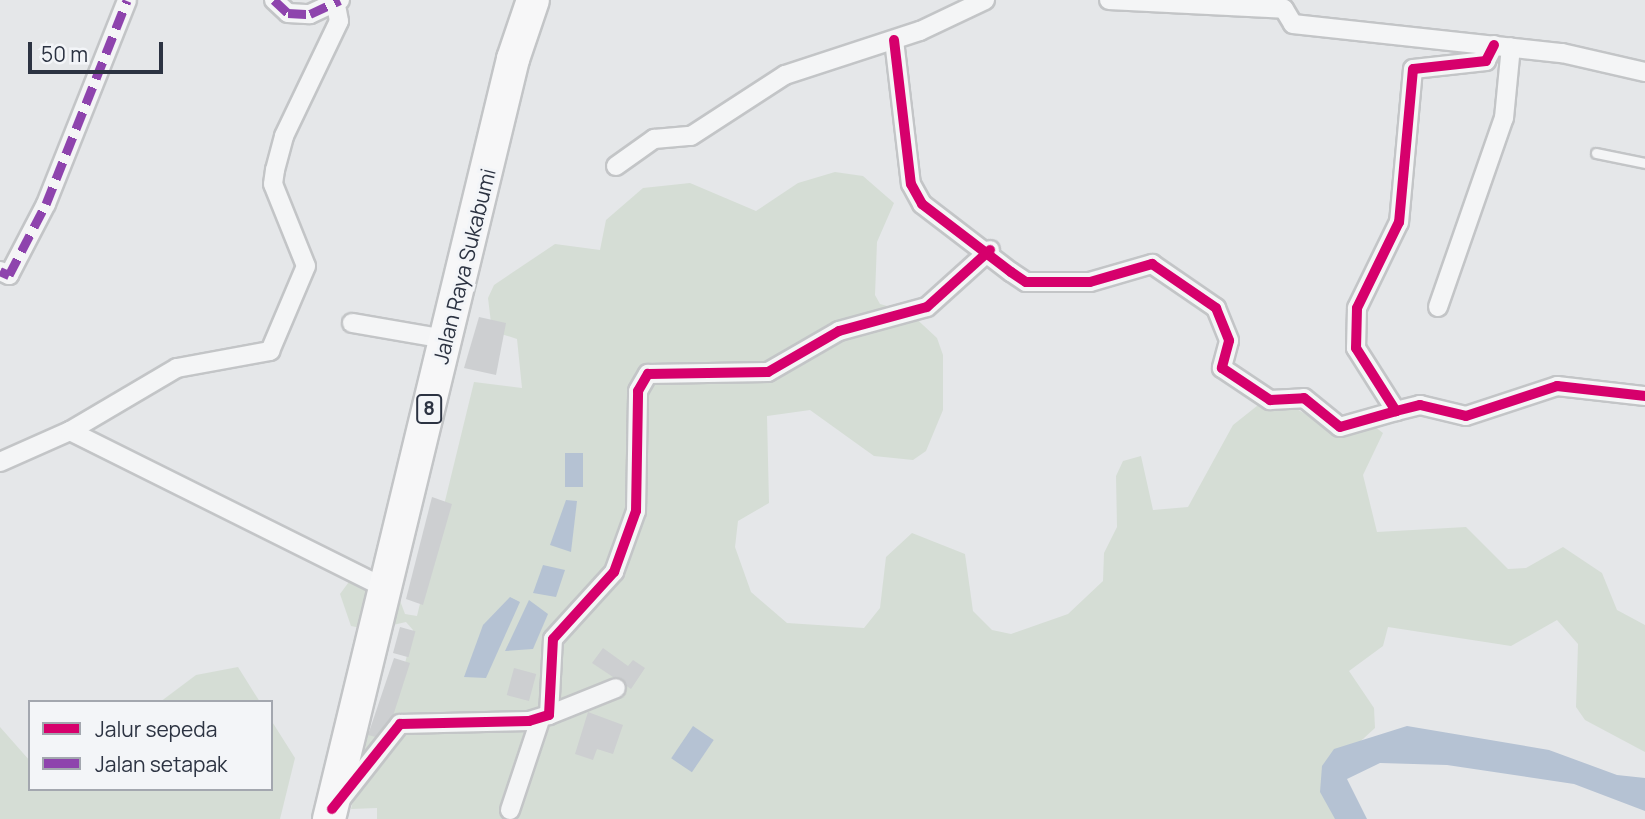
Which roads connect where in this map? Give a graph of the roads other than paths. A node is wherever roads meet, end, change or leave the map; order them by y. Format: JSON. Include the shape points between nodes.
{"nodes":[{"id":1,"x":127,"y":0,"type":"edge"},
{"id":2,"x":274,"y":0,"type":"edge"},
{"id":3,"x":533,"y":0,"type":"edge"},
{"id":4,"x":985,"y":0,"type":"edge"},
{"id":5,"x":1110,"y":0,"type":"edge"},
{"id":6,"x":338,"y":2,"type":"edge"},
{"id":7,"x":894,"y":40,"type":"junction"},
{"id":8,"x":1502,"y":46,"type":"junction"},
{"id":9,"x":1645,"y":72,"type":"edge"},
{"id":10,"x":1596,"y":153,"type":"dead end"},
{"id":11,"x":1645,"y":163,"type":"edge"},
{"id":12,"x":616,"y":166,"type":"dead end"},
{"id":13,"x":990,"y":250,"type":"junction"},
{"id":14,"x":0,"y":271,"type":"edge"},
{"id":15,"x":1438,"y":307,"type":"dead end"},
{"id":16,"x":352,"y":323,"type":"dead end"},
{"id":17,"x":446,"y":339,"type":"junction"},
{"id":18,"x":1645,"y":396,"type":"edge"},
{"id":19,"x":1396,"y":411,"type":"junction"},
{"id":20,"x":70,"y":431,"type":"junction"},
{"id":21,"x":0,"y":462,"type":"edge"},
{"id":22,"x":385,"y":587,"type":"junction"},
{"id":23,"x":616,"y":688,"type":"dead end"},
{"id":24,"x":544,"y":718,"type":"junction"},
{"id":25,"x":510,"y":810,"type":"dead end"},
{"id":26,"x":331,"y":814,"type":"edge"}],
"edges":[{"from":1,"to":14,"type":"street","via":[[46,204],[9,275]]},
{"from":2,"to":6,"type":"street","via":[[288,13],[310,15]]},
{"from":3,"to":17,"type":"highway","name":"Jalan Raya Sukabumi","number":"8"},
{"from":4,"to":7,"type":"street"},
{"from":5,"to":8,"type":"street","via":[[1284,9],[1293,24]]},
{"from":6,"to":20,"type":"street","via":[[339,21],[275,170],[273,184],[306,266],[270,351],[196,360]]},
{"from":7,"to":12,"type":"street","via":[[785,75],[691,136],[654,139]]},
{"from":7,"to":13,"type":"street","via":[[911,184],[922,204]]},
{"from":8,"to":9,"type":"street"},
{"from":8,"to":15,"type":"street","via":[[1501,129]]},
{"from":8,"to":19,"type":"street","via":[[1486,61],[1419,66],[1410,78],[1399,222],[1353,323],[1356,348]]},
{"from":10,"to":11,"type":"lane"},
{"from":13,"to":19,"type":"street","via":[[1026,282],[1090,282],[1152,264],[1216,308],[1229,341],[1222,368],[1270,400],[1304,398],[1340,427]]},
{"from":13,"to":24,"type":"street","via":[[927,307],[839,331],[768,372],[660,370],[640,381],[636,511],[614,572],[553,639]]},
{"from":16,"to":17,"type":"street"},
{"from":17,"to":22,"type":"highway","name":"Jalan Raya Sukabumi","number":"8"},
{"from":18,"to":19,"type":"street","via":[[1557,386],[1466,416],[1420,405]]},
{"from":20,"to":21,"type":"street"},
{"from":20,"to":22,"type":"street"},
{"from":22,"to":26,"type":"highway","name":"Jalan Raya Sukabumi","number":"8"},
{"from":23,"to":24,"type":"street"},
{"from":24,"to":25,"type":"street"},
{"from":24,"to":26,"type":"street","via":[[400,724]]}]}
